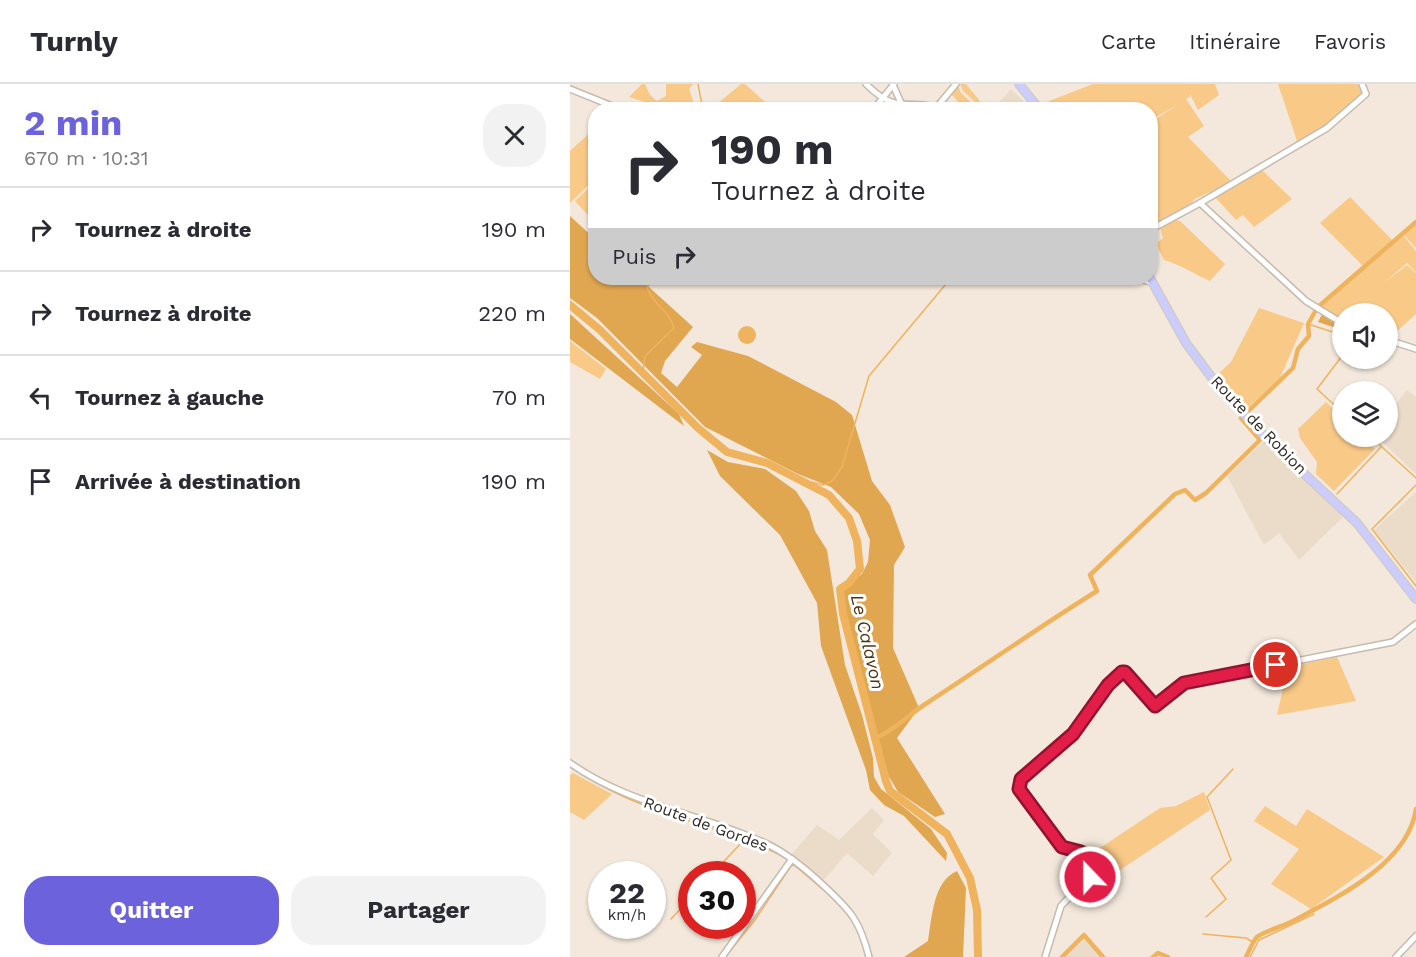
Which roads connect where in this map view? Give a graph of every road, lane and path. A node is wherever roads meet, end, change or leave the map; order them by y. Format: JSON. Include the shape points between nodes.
{"nodes":[{"id":1,"x":866,"y":84,"type":"edge"},
{"id":2,"x":956,"y":84,"type":"edge"},
{"id":3,"x":1019,"y":84,"type":"edge"},
{"id":4,"x":1362,"y":84,"type":"edge"},
{"id":5,"x":894,"y":85,"type":"edge"},
{"id":6,"x":570,"y":89,"type":"edge"},
{"id":7,"x":883,"y":99,"type":"junction"},
{"id":8,"x":602,"y":102,"type":"edge"},
{"id":9,"x":880,"y":102,"type":"edge"},
{"id":10,"x":892,"y":102,"type":"edge"},
{"id":11,"x":901,"y":102,"type":"edge"},
{"id":12,"x":941,"y":102,"type":"edge"},
{"id":13,"x":1034,"y":102,"type":"edge"},
{"id":14,"x":1200,"y":203,"type":"junction"},
{"id":15,"x":1158,"y":226,"type":"edge"},
{"id":16,"x":1154,"y":285,"type":"edge"},
{"id":17,"x":1332,"y":317,"type":"edge"},
{"id":18,"x":1398,"y":343,"type":"edge"},
{"id":19,"x":1416,"y":349,"type":"edge"},
{"id":20,"x":1387,"y":558,"type":"junction"},
{"id":21,"x":1416,"y":591,"type":"edge"},
{"id":22,"x":1416,"y":599,"type":"edge"},
{"id":23,"x":1416,"y":624,"type":"edge"},
{"id":24,"x":570,"y":763,"type":"edge"},
{"id":25,"x":792,"y":859,"type":"junction"},
{"id":26,"x":1416,"y":936,"type":"edge"},
{"id":27,"x":722,"y":957,"type":"edge"},
{"id":28,"x":869,"y":957,"type":"edge"},
{"id":29,"x":1045,"y":957,"type":"edge"},
{"id":30,"x":1396,"y":957,"type":"edge"}],
"edges":[{"from":1,"to":7,"type":"street"},
{"from":2,"to":12,"type":"street"},
{"from":3,"to":13,"type":"main road"},
{"from":4,"to":14,"type":"street","via":[[1366,94],[1327,128]]},
{"from":5,"to":7,"type":"street"},
{"from":5,"to":11,"type":"street"},
{"from":6,"to":8,"type":"street"},
{"from":7,"to":9,"type":"street"},
{"from":7,"to":10,"type":"street"},
{"from":14,"to":15,"type":"street"},
{"from":14,"to":17,"type":"street","via":[[1306,302]]},
{"from":16,"to":20,"type":"main road","name":"Route de Robion","via":[[1186,343],[1212,378],[1268,440],[1357,523]]},
{"from":18,"to":19,"type":"street"},
{"from":20,"to":21,"type":"main road","name":"Route de Robion"},
{"from":20,"to":22,"type":"main road","name":"Route de Robion"},
{"from":23,"to":29,"type":"street","via":[[1393,642],[1184,683],[1159,706],[1151,705],[1125,672],[1117,675],[1073,734],[1018,783],[1051,834],[1067,850],[1081,852],[1092,873],[1061,906]]},
{"from":24,"to":25,"type":"street","name":"Route de Gordes","via":[[623,793],[765,843]]},
{"from":25,"to":27,"type":"street"},
{"from":25,"to":28,"type":"street","name":"Route de Gordes","via":[[854,915]]},
{"from":26,"to":30,"type":"street"}]}
